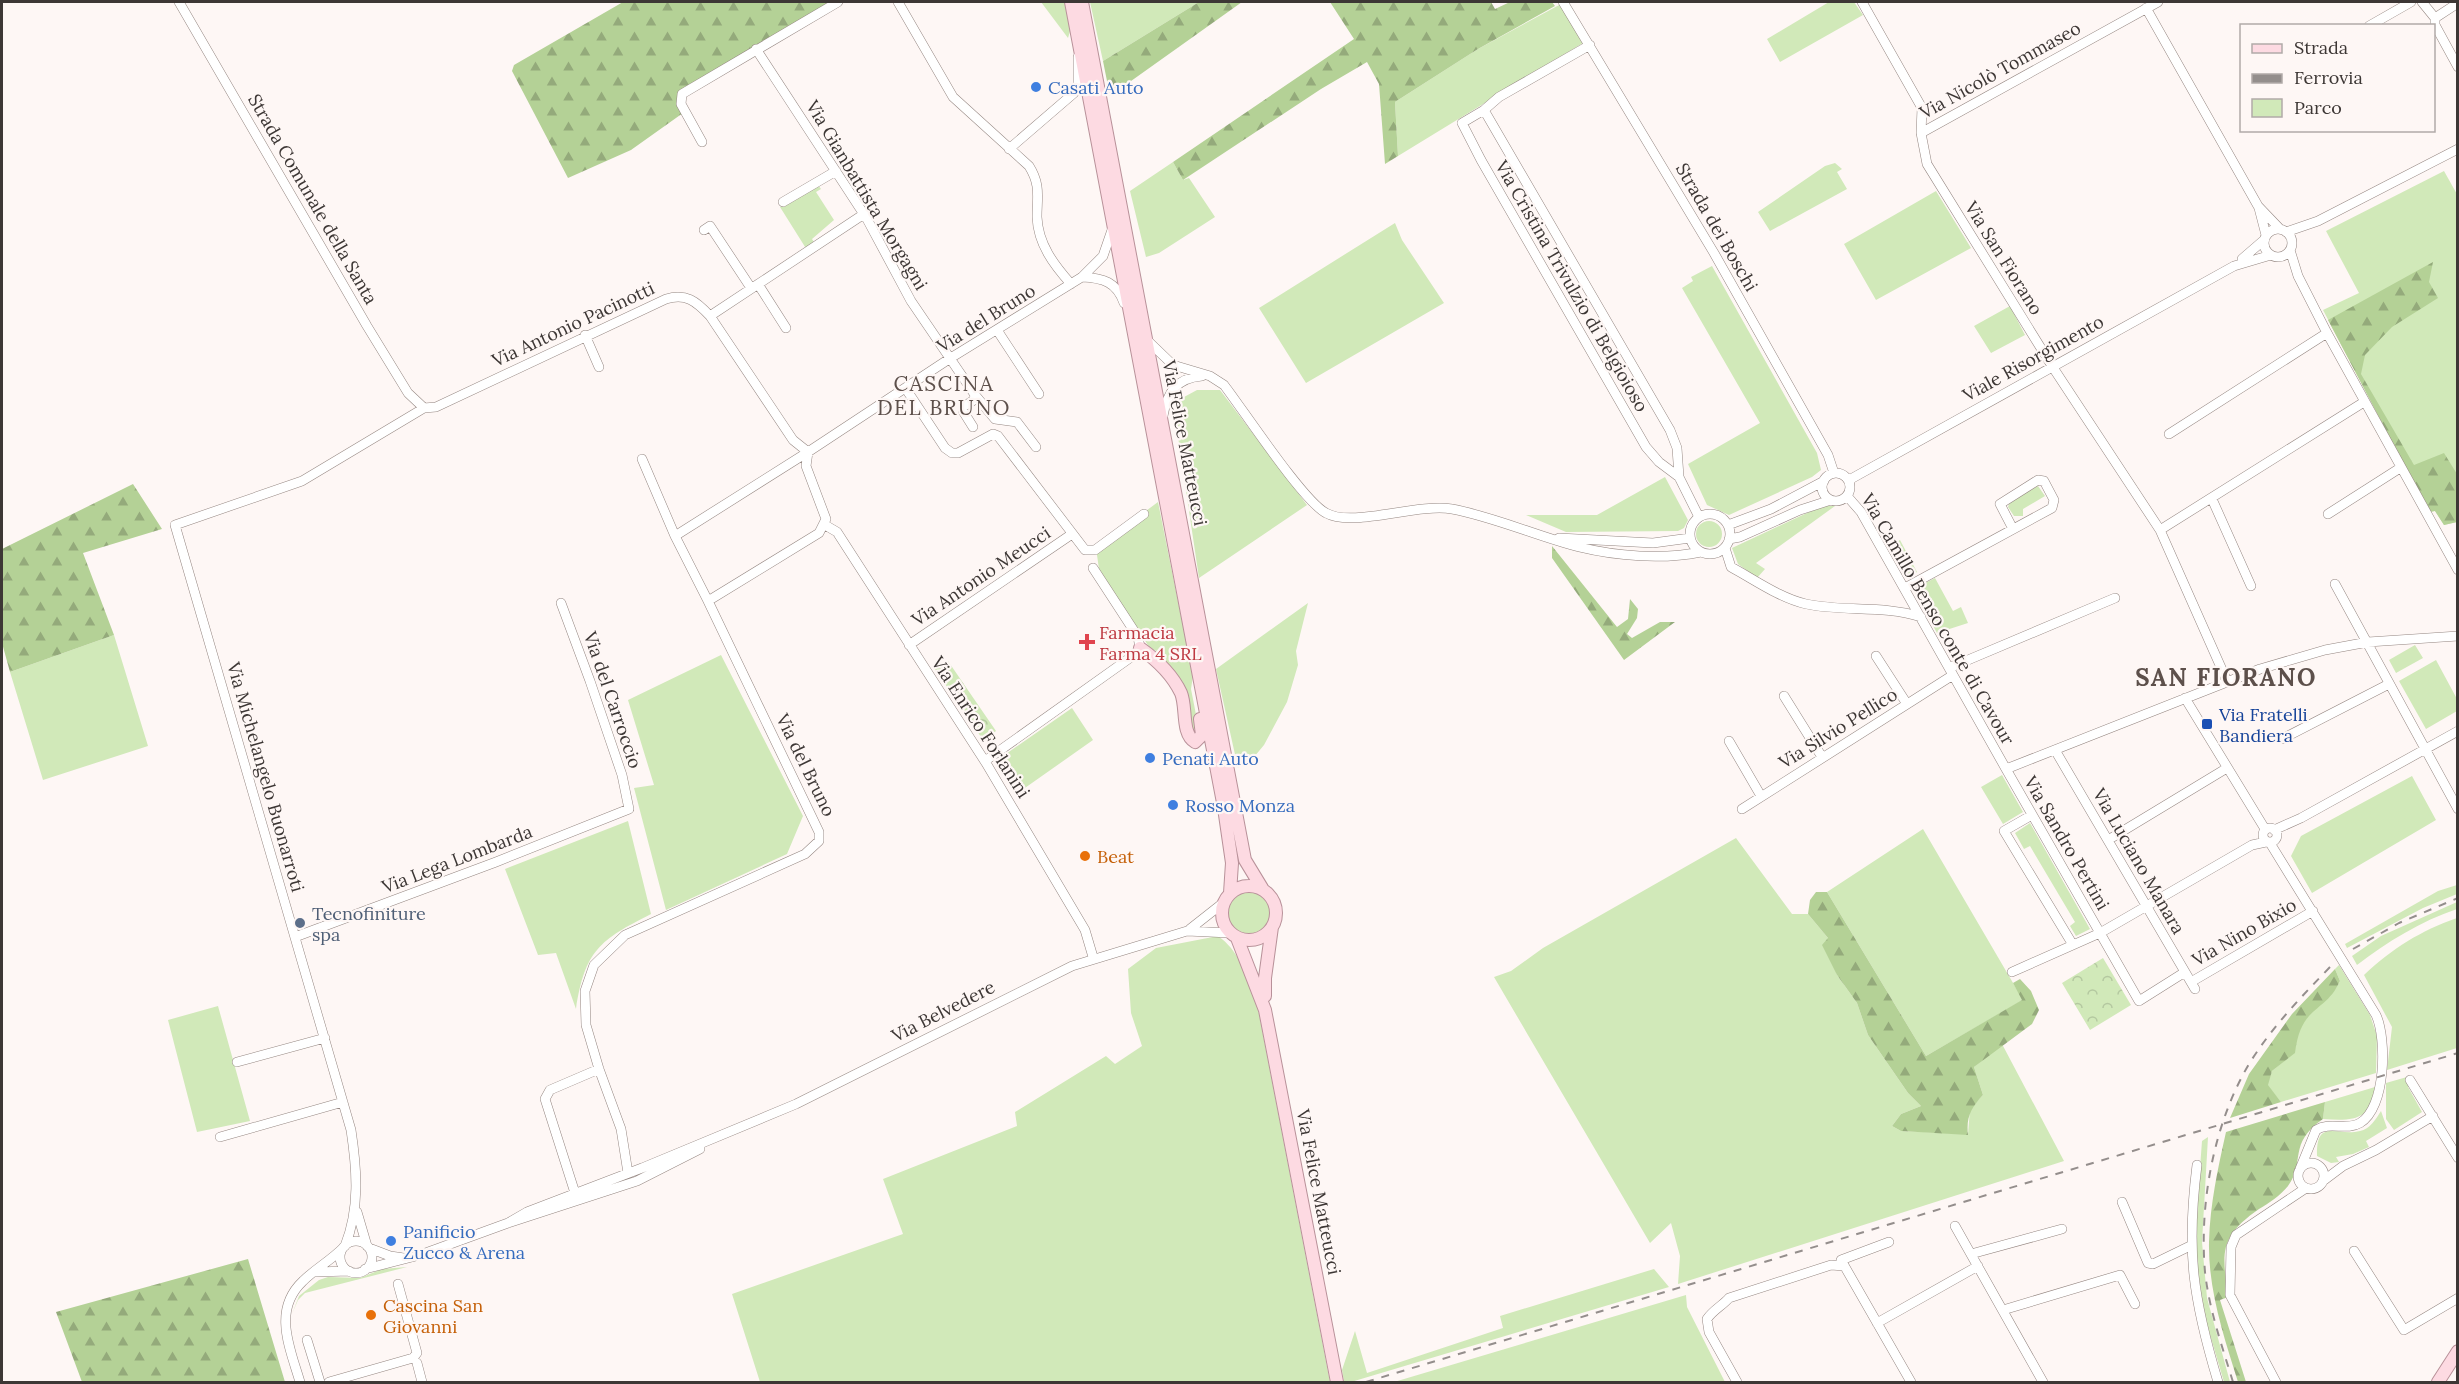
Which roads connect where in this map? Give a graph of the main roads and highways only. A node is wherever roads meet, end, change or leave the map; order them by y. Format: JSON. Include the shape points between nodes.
{"nodes":[{"id":1,"x":1071,"y":2,"type":"edge"},
{"id":2,"x":1082,"y":2,"type":"edge"},
{"id":3,"x":1140,"y":648,"type":"road end"},
{"id":4,"x":1199,"y":677,"type":"junction"},
{"id":5,"x":1262,"y":888,"type":"junction"},
{"id":6,"x":1227,"y":898,"type":"junction"},
{"id":7,"x":1272,"y":927,"type":"junction"},
{"id":8,"x":1234,"y":935,"type":"junction"},
{"id":9,"x":1265,"y":1010,"type":"junction"},
{"id":10,"x":2457,"y":1351,"type":"edge"},
{"id":11,"x":1337,"y":1383,"type":"edge"},
{"id":12,"x":2438,"y":1383,"type":"edge"}],
"edges":[{"from":1,"to":4,"type":"main road","name":"Via Felice Matteucci"},
{"from":2,"to":5,"type":"main road","name":"Via Felice Matteucci","via":[[1245,860]]},
{"from":3,"to":4,"type":"main road","via":[[1163,666],[1180,691],[1188,735],[1195,742],[1202,734],[1195,691]]},
{"from":4,"to":6,"type":"main road","name":"Via Felice Matteucci","via":[[1232,863]]},
{"from":5,"to":6,"type":"main road","via":[[1245,886]]},
{"from":5,"to":7,"type":"main road","name":"Via Felice Matteucci","via":[[1276,910]]},
{"from":6,"to":8,"type":"main road","name":"Via Felice Matteucci","via":[[1222,916]]},
{"from":7,"to":8,"type":"main road","via":[[1257,939]]},
{"from":7,"to":9,"type":"main road","name":"Via Felice Matteucci","via":[[1264,978]]},
{"from":8,"to":9,"type":"main road","name":"Via Felice Matteucci"},
{"from":9,"to":11,"type":"main road","name":"Via Felice Matteucci"},
{"from":10,"to":12,"type":"main road"}]}
